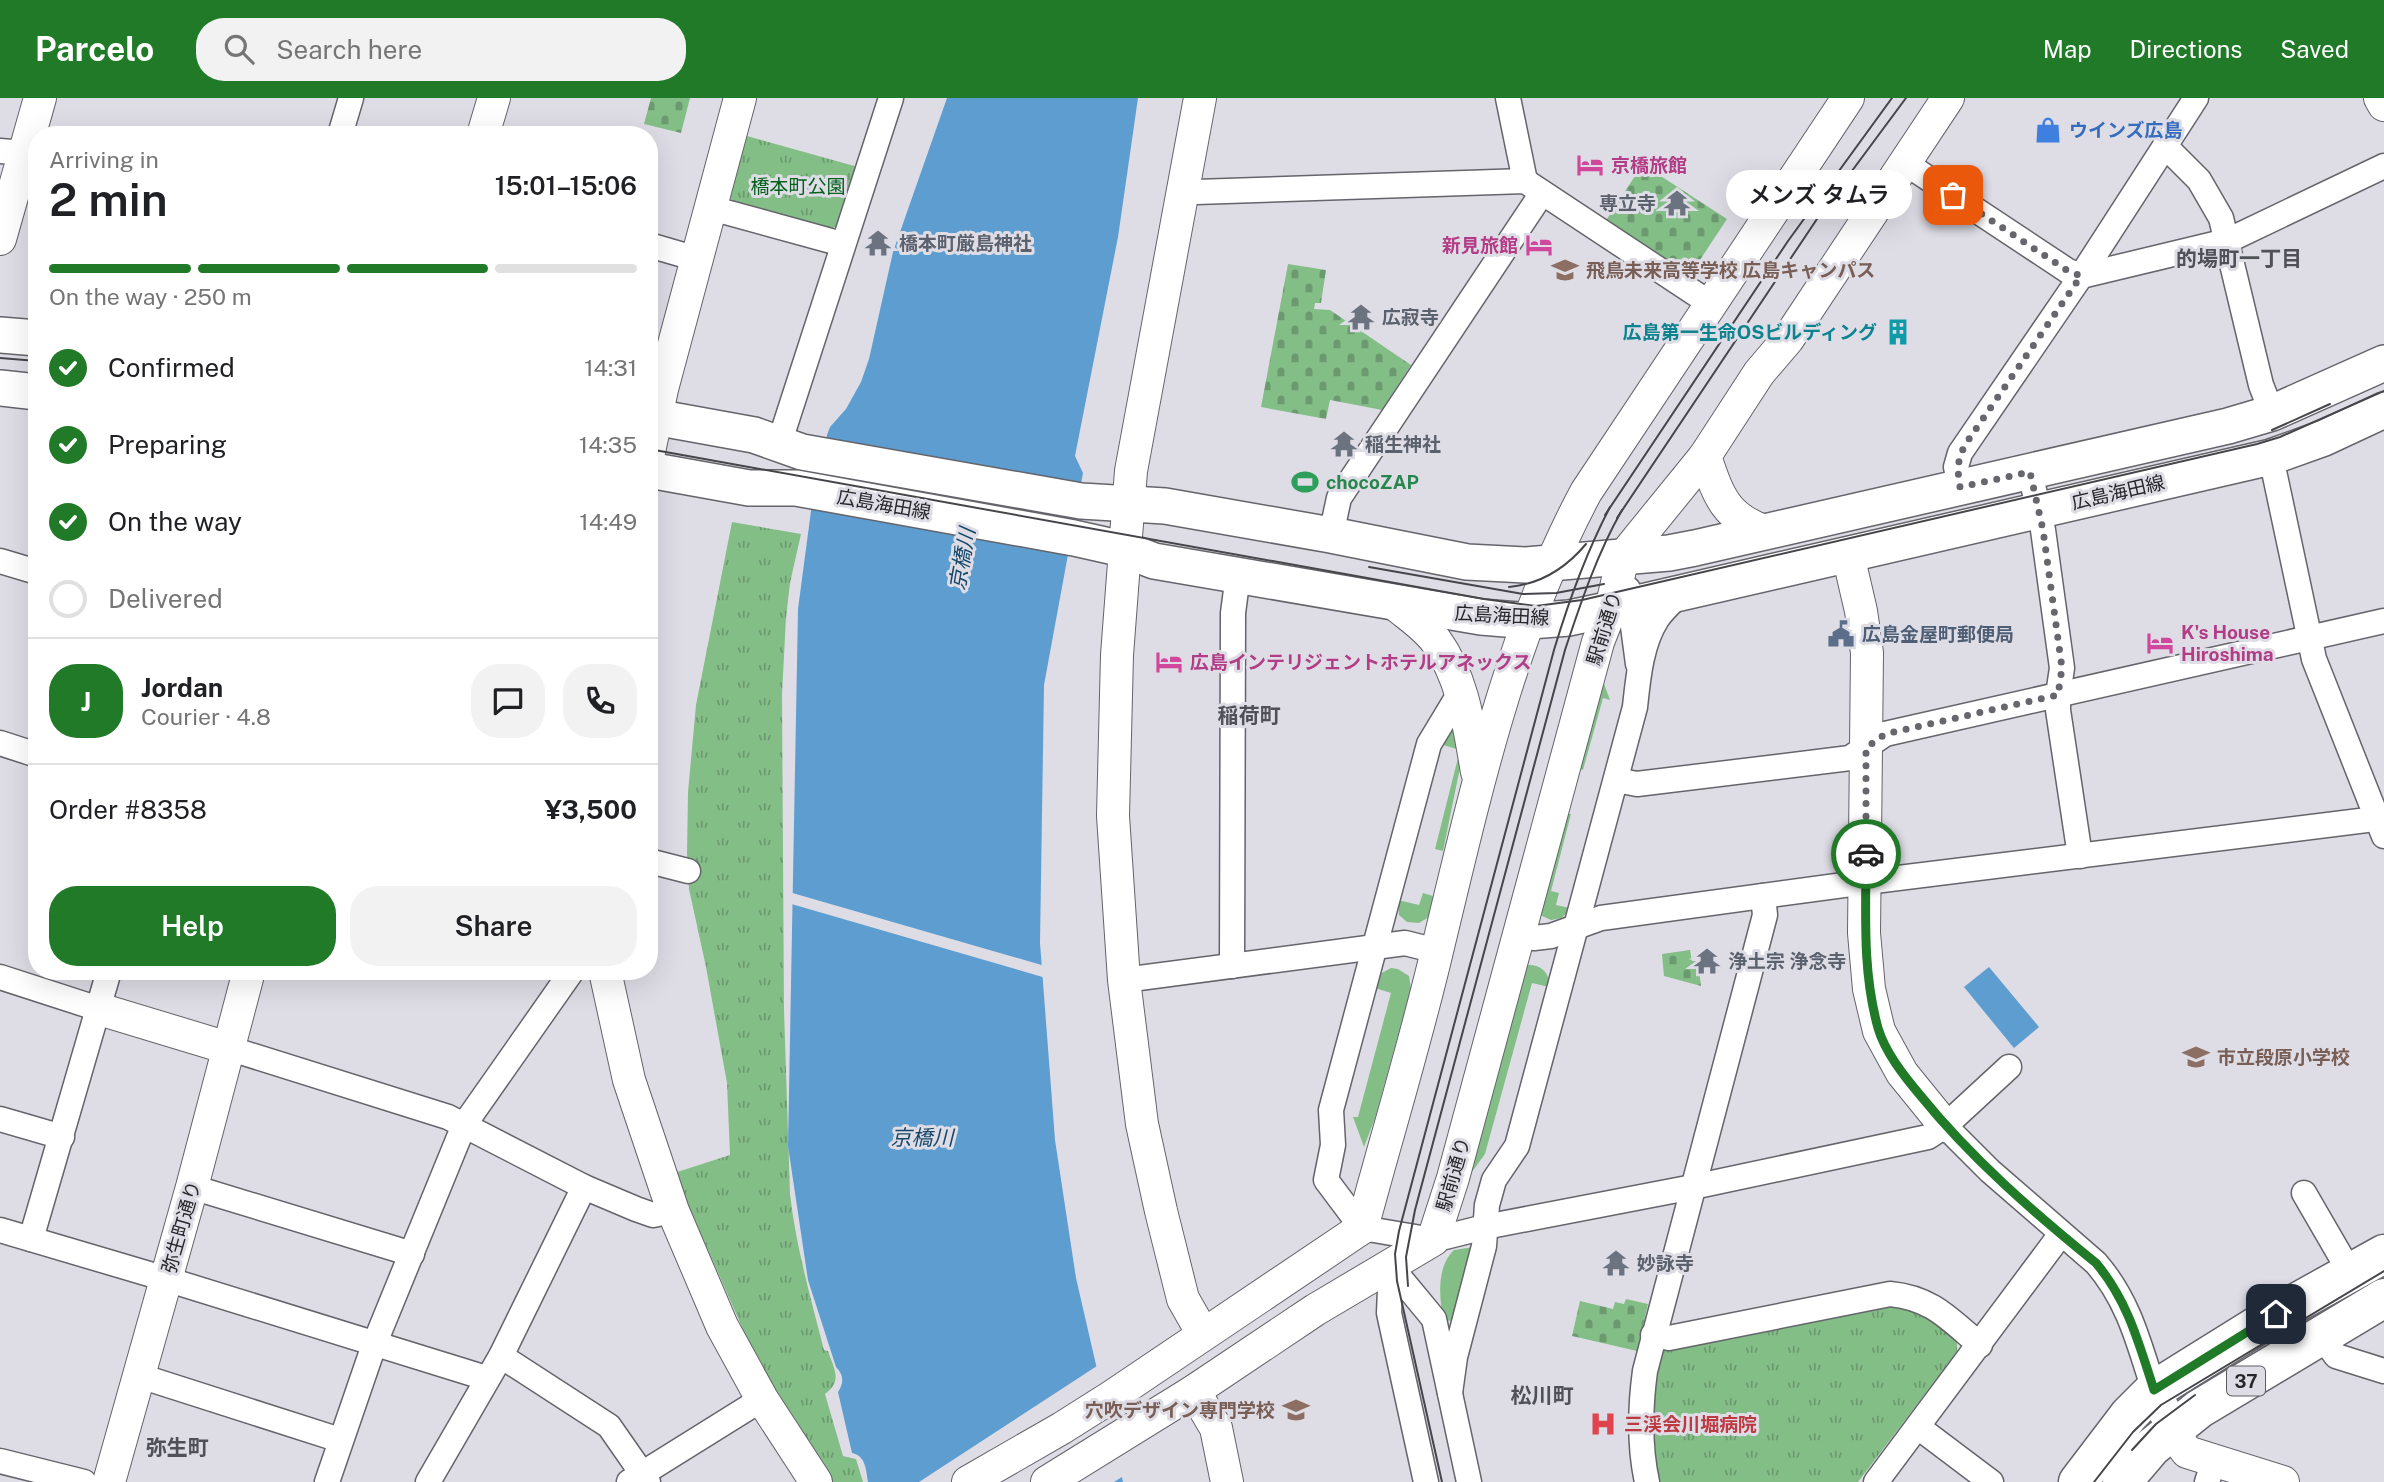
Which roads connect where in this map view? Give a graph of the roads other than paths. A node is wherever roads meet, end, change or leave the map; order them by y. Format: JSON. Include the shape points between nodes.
{"nodes":[{"id":1,"x":40,"y":98,"type":"edge"},
{"id":2,"x":351,"y":98,"type":"edge"},
{"id":3,"x":494,"y":98,"type":"edge"},
{"id":4,"x":740,"y":98,"type":"edge"},
{"id":5,"x":891,"y":98,"type":"edge"},
{"id":6,"x":1200,"y":98,"type":"edge"},
{"id":7,"x":1508,"y":98,"type":"edge"},
{"id":8,"x":1848,"y":98,"type":"edge"},
{"id":9,"x":1948,"y":98,"type":"edge"},
{"id":10,"x":2196,"y":98,"type":"edge"},
{"id":11,"x":2380,"y":98,"type":"edge"},
{"id":12,"x":2384,"y":105,"type":"edge"},
{"id":13,"x":30,"y":126,"type":"edge"},
{"id":14,"x":343,"y":126,"type":"edge"},
{"id":15,"x":486,"y":126,"type":"edge"},
{"id":16,"x":28,"y":131,"type":"edge"},
{"id":17,"x":2165,"y":146,"type":"junction"},
{"id":18,"x":20,"y":153,"type":"edge"},
{"id":19,"x":1905,"y":163,"type":"junction"},
{"id":20,"x":2384,"y":166,"type":"edge"},
{"id":21,"x":1534,"y":187,"type":"junction"},
{"id":22,"x":1182,"y":189,"type":"junction"},
{"id":23,"x":711,"y":208,"type":"junction"},
{"id":24,"x":0,"y":239,"type":"edge"},
{"id":25,"x":2227,"y":241,"type":"junction"},
{"id":26,"x":842,"y":244,"type":"junction"},
{"id":27,"x":658,"y":247,"type":"edge"},
{"id":28,"x":697,"y":258,"type":"junction"},
{"id":29,"x":2081,"y":276,"type":"junction"},
{"id":30,"x":1711,"y":304,"type":"junction"},
{"id":31,"x":0,"y":335,"type":"edge"},
{"id":32,"x":28,"y":337,"type":"edge"},
{"id":33,"x":2384,"y":362,"type":"edge"},
{"id":34,"x":0,"y":388,"type":"edge"},
{"id":35,"x":28,"y":391,"type":"edge"},
{"id":36,"x":658,"y":399,"type":"edge"},
{"id":37,"x":2384,"y":410,"type":"edge"},
{"id":38,"x":2272,"y":413,"type":"junction"},
{"id":39,"x":658,"y":418,"type":"edge"},
{"id":40,"x":779,"y":444,"type":"junction"},
{"id":41,"x":1705,"y":456,"type":"junction"},
{"id":42,"x":2271,"y":457,"type":"junction"},
{"id":43,"x":658,"y":472,"type":"edge"},
{"id":44,"x":2030,"y":472,"type":"junction"},
{"id":45,"x":1960,"y":487,"type":"junction"},
{"id":46,"x":1126,"y":505,"type":"junction"},
{"id":47,"x":2039,"y":509,"type":"junction"},
{"id":48,"x":1767,"y":531,"type":"junction"},
{"id":49,"x":1331,"y":535,"type":"junction"},
{"id":50,"x":1123,"y":549,"type":"junction"},
{"id":51,"x":1848,"y":555,"type":"junction"},
{"id":52,"x":1623,"y":557,"type":"junction"},
{"id":53,"x":0,"y":561,"type":"edge"},
{"id":54,"x":1551,"y":563,"type":"junction"},
{"id":55,"x":28,"y":569,"type":"edge"},
{"id":56,"x":1238,"y":575,"type":"junction"},
{"id":57,"x":1680,"y":594,"type":"junction"},
{"id":58,"x":1395,"y":604,"type":"junction"},
{"id":59,"x":1620,"y":607,"type":"junction"},
{"id":60,"x":1530,"y":621,"type":"junction"},
{"id":61,"x":2384,"y":621,"type":"edge"},
{"id":62,"x":2311,"y":638,"type":"junction"},
{"id":63,"x":1639,"y":673,"type":"junction"},
{"id":64,"x":1461,"y":691,"type":"junction"},
{"id":65,"x":2058,"y":695,"type":"junction"},
{"id":66,"x":0,"y":743,"type":"edge"},
{"id":67,"x":1866,"y":748,"type":"junction"},
{"id":68,"x":28,"y":752,"type":"edge"},
{"id":69,"x":1478,"y":780,"type":"junction"},
{"id":70,"x":1616,"y":780,"type":"junction"},
{"id":71,"x":2382,"y":824,"type":"edge"},
{"id":72,"x":2080,"y":856,"type":"junction"},
{"id":73,"x":658,"y":863,"type":"edge"},
{"id":74,"x":688,"y":871,"type":"dead end"},
{"id":75,"x":1866,"y":882,"type":"junction"},
{"id":76,"x":1763,"y":896,"type":"junction"},
{"id":77,"x":1577,"y":925,"type":"junction"},
{"id":78,"x":1520,"y":934,"type":"junction"},
{"id":79,"x":1374,"y":948,"type":"junction"},
{"id":80,"x":1437,"y":951,"type":"junction"},
{"id":81,"x":1232,"y":966,"type":"junction"},
{"id":82,"x":0,"y":978,"type":"edge"},
{"id":83,"x":107,"y":980,"type":"edge"},
{"id":84,"x":247,"y":980,"type":"edge"},
{"id":85,"x":560,"y":980,"type":"edge"},
{"id":86,"x":607,"y":980,"type":"edge"},
{"id":87,"x":1124,"y":980,"type":"junction"},
{"id":88,"x":99,"y":1009,"type":"junction"},
{"id":89,"x":228,"y":1048,"type":"junction"},
{"id":90,"x":2009,"y":1067,"type":"dead end"},
{"id":91,"x":0,"y":1119,"type":"edge"},
{"id":92,"x":464,"y":1125,"type":"junction"},
{"id":93,"x":1945,"y":1126,"type":"junction"},
{"id":94,"x":62,"y":1137,"type":"junction"},
{"id":95,"x":192,"y":1187,"type":"junction"},
{"id":96,"x":584,"y":1187,"type":"junction"},
{"id":97,"x":1693,"y":1187,"type":"junction"},
{"id":98,"x":2304,"y":1193,"type":"dead end"},
{"id":99,"x":673,"y":1211,"type":"junction"},
{"id":100,"x":1485,"y":1227,"type":"junction"},
{"id":101,"x":1362,"y":1228,"type":"junction"},
{"id":102,"x":0,"y":1230,"type":"edge"},
{"id":103,"x":2061,"y":1234,"type":"junction"},
{"id":104,"x":32,"y":1239,"type":"junction"},
{"id":105,"x":1433,"y":1240,"type":"junction"},
{"id":106,"x":411,"y":1254,"type":"junction"},
{"id":107,"x":2384,"y":1255,"type":"edge"},
{"id":108,"x":1391,"y":1267,"type":"junction"},
{"id":109,"x":2351,"y":1274,"type":"junction"},
{"id":110,"x":166,"y":1279,"type":"junction"},
{"id":111,"x":2384,"y":1297,"type":"edge"},
{"id":112,"x":1203,"y":1334,"type":"junction"},
{"id":113,"x":1653,"y":1335,"type":"junction"},
{"id":114,"x":2321,"y":1335,"type":"junction"},
{"id":115,"x":374,"y":1345,"type":"junction"},
{"id":116,"x":1980,"y":1345,"type":"junction"},
{"id":117,"x":501,"y":1356,"type":"junction"},
{"id":118,"x":2384,"y":1371,"type":"edge"},
{"id":119,"x":140,"y":1376,"type":"junction"},
{"id":120,"x":486,"y":1378,"type":"junction"},
{"id":121,"x":2154,"y":1390,"type":"junction"},
{"id":122,"x":1194,"y":1391,"type":"junction"},
{"id":123,"x":1450,"y":1393,"type":"junction"},
{"id":124,"x":762,"y":1399,"type":"junction"},
{"id":125,"x":1918,"y":1427,"type":"junction"},
{"id":126,"x":2172,"y":1428,"type":"junction"},
{"id":127,"x":340,"y":1440,"type":"junction"},
{"id":128,"x":0,"y":1461,"type":"edge"},
{"id":129,"x":2211,"y":1471,"type":"edge"},
{"id":130,"x":640,"y":1479,"type":"edge"},
{"id":131,"x":84,"y":1482,"type":"edge"},
{"id":132,"x":109,"y":1482,"type":"edge"},
{"id":133,"x":327,"y":1482,"type":"edge"},
{"id":134,"x":428,"y":1482,"type":"edge"},
{"id":135,"x":816,"y":1482,"type":"edge"},
{"id":136,"x":968,"y":1482,"type":"edge"},
{"id":137,"x":1047,"y":1482,"type":"edge"},
{"id":138,"x":1227,"y":1482,"type":"edge"},
{"id":139,"x":1426,"y":1482,"type":"edge"},
{"id":140,"x":1469,"y":1482,"type":"edge"},
{"id":141,"x":1647,"y":1482,"type":"edge"},
{"id":142,"x":1876,"y":1482,"type":"edge"},
{"id":143,"x":1991,"y":1482,"type":"edge"},
{"id":144,"x":2078,"y":1482,"type":"edge"},
{"id":145,"x":2122,"y":1482,"type":"edge"},
{"id":146,"x":2283,"y":1482,"type":"edge"}],
"edges":[{"from":1,"to":13,"type":"street"},
{"from":2,"to":14,"type":"street"},
{"from":3,"to":15,"type":"street"},
{"from":4,"to":23,"type":"street"},
{"from":5,"to":26,"type":"street"},
{"from":6,"to":22,"type":"street"},
{"from":7,"to":21,"type":"street"},
{"from":8,"to":30,"type":"street"},
{"from":9,"to":19,"type":"street","name":"駅前通り"},
{"from":10,"to":17,"type":"street"},
{"from":11,"to":12,"type":"street"},
{"from":16,"to":18,"type":"street"},
{"from":17,"to":25,"type":"street","via":[[2199,180],[2221,218]]},
{"from":17,"to":29,"type":"street"},
{"from":18,"to":24,"type":"street"},
{"from":19,"to":29,"type":"street"},
{"from":19,"to":41,"type":"street","name":"駅前通り"},
{"from":20,"to":25,"type":"street"},
{"from":21,"to":22,"type":"street"},
{"from":21,"to":30,"type":"street"},
{"from":21,"to":49,"type":"street","via":[[1339,498]]},
{"from":22,"to":46,"type":"street"},
{"from":23,"to":26,"type":"street"},
{"from":23,"to":28,"type":"street"},
{"from":25,"to":29,"type":"street"},
{"from":25,"to":38,"type":"street","via":[[2261,385]]},
{"from":26,"to":40,"type":"street"},
{"from":27,"to":28,"type":"street"},
{"from":28,"to":36,"type":"street"},
{"from":29,"to":45,"type":"street","via":[[1960,453],[1956,467]]},
{"from":30,"to":54,"type":"street","via":[[1586,492]]},
{"from":31,"to":32,"type":"main road"},
{"from":33,"to":38,"type":"main road","name":"広島海田線"},
{"from":34,"to":35,"type":"main road"},
{"from":37,"to":42,"type":"main road","name":"広島海田線"},
{"from":38,"to":44,"type":"main road","name":"広島海田線"},
{"from":39,"to":40,"type":"main road","name":"広島海田線","via":[[754,435]]},
{"from":40,"to":46,"type":"main road","name":"広島海田線","via":[[1081,501]]},
{"from":41,"to":48,"type":"street","via":[[1725,505],[1737,518]]},
{"from":41,"to":52,"type":"street","name":"駅前通り"},
{"from":42,"to":47,"type":"main road","name":"広島海田線"},
{"from":42,"to":62,"type":"street"},
{"from":43,"to":50,"type":"main road","name":"広島海田線","via":[[749,488],[796,488]]},
{"from":44,"to":45,"type":"main road","name":"広島海田線"},
{"from":44,"to":47,"type":"street"},
{"from":45,"to":48,"type":"main road","name":"広島海田線"},
{"from":46,"to":49,"type":"main road","name":"広島海田線","via":[[1164,506]]},
{"from":46,"to":50,"type":"street"},
{"from":47,"to":51,"type":"main road","name":"広島海田線"},
{"from":47,"to":65,"type":"street","via":[[2062,668]]},
{"from":48,"to":52,"type":"main road","name":"広島海田線","via":[[1669,553]]},
{"from":49,"to":54,"type":"main road","name":"広島海田線","via":[[1467,562]]},
{"from":50,"to":56,"type":"main road","name":"広島海田線","via":[[1154,561]]},
{"from":50,"to":87,"type":"street","via":[[1113,816]]},
{"from":51,"to":57,"type":"main road","name":"広島海田線"},
{"from":51,"to":67,"type":"street","via":[[1867,653]]},
{"from":52,"to":54,"type":"main road","name":"広島海田線"},
{"from":52,"to":59,"type":"street","name":"駅前通り"},
{"from":53,"to":55,"type":"street"},
{"from":54,"to":60,"type":"street"},
{"from":56,"to":58,"type":"main road","name":"広島海田線"},
{"from":56,"to":81,"type":"street","via":[[1233,612]]},
{"from":57,"to":59,"type":"main road","name":"広島海田線"},
{"from":57,"to":63,"type":"street","via":[[1658,617]]},
{"from":58,"to":60,"type":"main road","name":"広島海田線"},
{"from":58,"to":64,"type":"street","via":[[1435,640]]},
{"from":59,"to":60,"type":"main road","name":"広島海田線"},
{"from":59,"to":63,"type":"street"},
{"from":59,"to":78,"type":"street","name":"駅前通り","via":[[1598,642]]},
{"from":60,"to":69,"type":"street"},
{"from":61,"to":62,"type":"street"},
{"from":62,"to":65,"type":"street"},
{"from":62,"to":71,"type":"street","via":[[2315,659]]},
{"from":63,"to":70,"type":"street","via":[[1636,707]]},
{"from":64,"to":69,"type":"street"},
{"from":64,"to":79,"type":"street","via":[[1429,744]]},
{"from":65,"to":67,"type":"street","via":[[1885,734]]},
{"from":65,"to":72,"type":"street"},
{"from":66,"to":68,"type":"street"},
{"from":67,"to":70,"type":"street","via":[[1850,758],[1637,784]]},
{"from":67,"to":75,"type":"street"},
{"from":69,"to":80,"type":"street"},
{"from":70,"to":77,"type":"street"},
{"from":71,"to":72,"type":"street"},
{"from":72,"to":75,"type":"street"},
{"from":73,"to":74,"type":"street"},
{"from":75,"to":76,"type":"street"},
{"from":75,"to":93,"type":"street","via":[[1864,933],[1869,989],[1879,1031],[1902,1073]]},
{"from":76,"to":77,"type":"street"},
{"from":76,"to":97,"type":"street","via":[[1765,915]]},
{"from":77,"to":78,"type":"street","via":[[1551,936]]},
{"from":77,"to":100,"type":"street","via":[[1517,1146],[1494,1180]]},
{"from":78,"to":105,"type":"street","name":"駅前通り"},
{"from":79,"to":80,"type":"street","via":[[1405,943]]},
{"from":79,"to":81,"type":"street"},
{"from":79,"to":101,"type":"street","via":[[1331,1110],[1333,1146],[1326,1180]]},
{"from":80,"to":101,"type":"street"},
{"from":81,"to":87,"type":"street"},
{"from":82,"to":88,"type":"street"},
{"from":83,"to":88,"type":"street"},
{"from":84,"to":89,"type":"street","name":"弥生町通り"},
{"from":85,"to":92,"type":"street"},
{"from":86,"to":99,"type":"street","via":[[629,1080]]},
{"from":87,"to":112,"type":"street","via":[[1142,1124],[1158,1199],[1183,1298]]},
{"from":88,"to":89,"type":"street"},
{"from":88,"to":94,"type":"street"},
{"from":89,"to":92,"type":"street"},
{"from":89,"to":95,"type":"street","name":"弥生町通り"},
{"from":90,"to":93,"type":"street"},
{"from":91,"to":94,"type":"street"},
{"from":92,"to":96,"type":"street"},
{"from":92,"to":106,"type":"street"},
{"from":93,"to":97,"type":"street","via":[[1928,1137]]},
{"from":93,"to":103,"type":"street"},
{"from":94,"to":104,"type":"street"},
{"from":95,"to":106,"type":"street"},
{"from":95,"to":110,"type":"street","name":"弥生町通り"},
{"from":96,"to":99,"type":"street","via":[[653,1215]]},
{"from":96,"to":117,"type":"street"},
{"from":97,"to":100,"type":"street"},
{"from":97,"to":113,"type":"street"},
{"from":98,"to":109,"type":"street"},
{"from":99,"to":124,"type":"street","via":[[722,1326]]},
{"from":100,"to":105,"type":"street"},
{"from":100,"to":123,"type":"street"},
{"from":101,"to":105,"type":"street"},
{"from":101,"to":108,"type":"street"},
{"from":101,"to":112,"type":"street"},
{"from":102,"to":104,"type":"street"},
{"from":103,"to":116,"type":"street"},
{"from":103,"to":121,"type":"street","via":[[2096,1263],[2120,1296]]},
{"from":104,"to":110,"type":"street"},
{"from":105,"to":108,"type":"street"},
{"from":106,"to":115,"type":"street"},
{"from":107,"to":109,"type":"main road","number":"37"},
{"from":108,"to":122,"type":"street","via":[[1315,1310]]},
{"from":108,"to":123,"type":"street","via":[[1434,1319]]},
{"from":108,"to":139,"type":"street","via":[[1389,1313]]},
{"from":109,"to":121,"type":"main road","number":"37","via":[[2276,1314]]},
{"from":110,"to":115,"type":"street"},
{"from":110,"to":119,"type":"street","name":"弥生町通り"},
{"from":111,"to":114,"type":"main road","number":"37"},
{"from":112,"to":136,"type":"street","via":[[1111,1397]]},
{"from":113,"to":116,"type":"street","via":[[1669,1338],[1889,1294],[1923,1300]]},
{"from":113,"to":141,"type":"street","via":[[1642,1398]]},
{"from":114,"to":118,"type":"street","via":[[2336,1356]]},
{"from":114,"to":126,"type":"main road","number":"37"},
{"from":115,"to":120,"type":"street"},
{"from":115,"to":127,"type":"street"},
{"from":116,"to":125,"type":"street"},
{"from":117,"to":120,"type":"street"},
{"from":117,"to":130,"type":"street","via":[[609,1426]]},
{"from":119,"to":127,"type":"street"},
{"from":119,"to":132,"type":"street","name":"弥生町通り"},
{"from":120,"to":134,"type":"street"},
{"from":121,"to":126,"type":"street"},
{"from":121,"to":144,"type":"main road","number":"37"},
{"from":122,"to":137,"type":"street"},
{"from":122,"to":138,"type":"street","via":[[1216,1428]]},
{"from":123,"to":140,"type":"street"},
{"from":124,"to":130,"type":"street"},
{"from":124,"to":135,"type":"street"},
{"from":125,"to":142,"type":"street"},
{"from":125,"to":143,"type":"street"},
{"from":126,"to":129,"type":"street","via":[[2187,1452]]},
{"from":126,"to":145,"type":"main road","number":"37"},
{"from":127,"to":133,"type":"street"},
{"from":128,"to":131,"type":"street"},
{"from":129,"to":146,"type":"street"}]}
